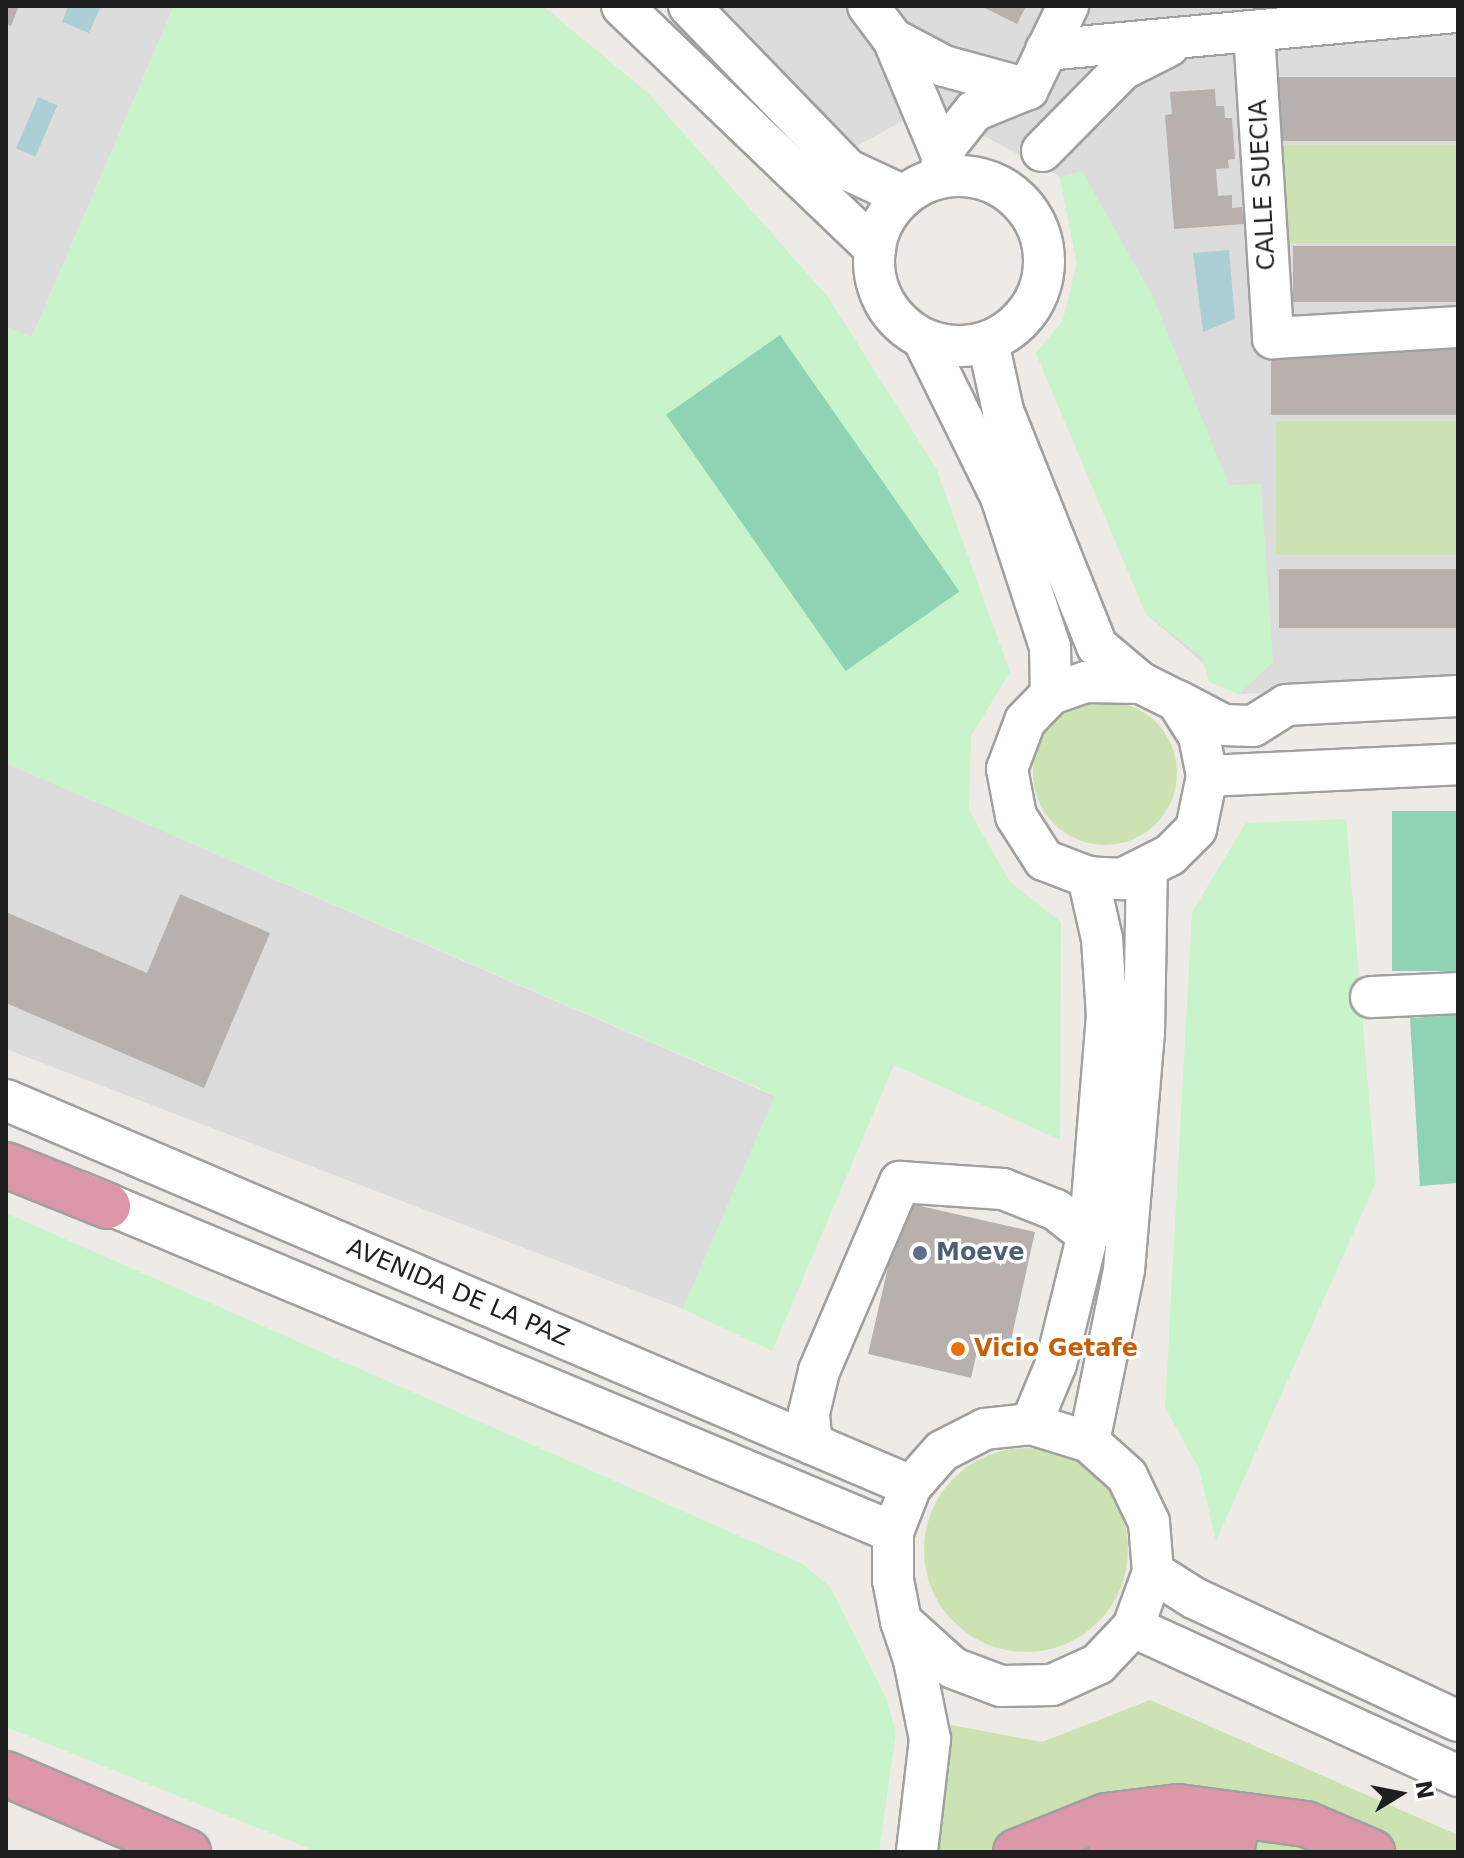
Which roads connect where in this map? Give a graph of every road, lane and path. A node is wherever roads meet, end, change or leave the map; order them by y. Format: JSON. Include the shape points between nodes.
{"nodes":[{"id":1,"x":622,"y":6,"type":"edge"},
{"id":2,"x":689,"y":6,"type":"edge"},
{"id":3,"x":868,"y":6,"type":"edge"},
{"id":4,"x":1068,"y":6,"type":"edge"},
{"id":5,"x":1458,"y":12,"type":"edge"},
{"id":6,"x":1309,"y":16,"type":"edge"},
{"id":7,"x":1254,"y":33,"type":"junction"},
{"id":8,"x":893,"y":39,"type":"junction"},
{"id":9,"x":1183,"y":39,"type":"junction"},
{"id":10,"x":1046,"y":50,"type":"junction"},
{"id":11,"x":1028,"y":89,"type":"junction"},
{"id":12,"x":1042,"y":151,"type":"junction"},
{"id":13,"x":929,"y":177,"type":"junction"},
{"id":14,"x":1037,"y":225,"type":"junction"},
{"id":15,"x":875,"y":249,"type":"junction"},
{"id":16,"x":1458,"y":327,"type":"edge"},
{"id":17,"x":923,"y":339,"type":"junction"},
{"id":18,"x":988,"y":342,"type":"junction"},
{"id":19,"x":1141,"y":683,"type":"junction"},
{"id":20,"x":1051,"y":694,"type":"junction"},
{"id":21,"x":1458,"y":696,"type":"edge"},
{"id":22,"x":1177,"y":701,"type":"junction"},
{"id":23,"x":1458,"y":764,"type":"edge"},
{"id":24,"x":1207,"y":776,"type":"junction"},
{"id":25,"x":1147,"y":868,"type":"junction"},
{"id":26,"x":1088,"y":877,"type":"junction"},
{"id":27,"x":1458,"y":993,"type":"edge"},
{"id":28,"x":1371,"y":997,"type":"dead end"},
{"id":29,"x":6,"y":1100,"type":"edge"},
{"id":30,"x":6,"y":1159,"type":"edge"},
{"id":31,"x":6,"y":1165,"type":"edge"},
{"id":32,"x":108,"y":1206,"type":"junction"},
{"id":33,"x":1088,"y":1235,"type":"junction"},
{"id":34,"x":1031,"y":1424,"type":"junction"},
{"id":35,"x":1089,"y":1442,"type":"junction"},
{"id":36,"x":812,"y":1444,"type":"junction"},
{"id":37,"x":911,"y":1486,"type":"junction"},
{"id":38,"x":893,"y":1532,"type":"junction"},
{"id":39,"x":1153,"y":1572,"type":"junction"},
{"id":40,"x":901,"y":1621,"type":"junction"},
{"id":41,"x":1133,"y":1627,"type":"junction"},
{"id":42,"x":1458,"y":1721,"type":"edge"},
{"id":43,"x":6,"y":1774,"type":"edge"},
{"id":44,"x":1458,"y":1776,"type":"edge"},
{"id":45,"x":188,"y":1852,"type":"edge"},
{"id":46,"x":917,"y":1852,"type":"edge"},
{"id":47,"x":1016,"y":1852,"type":"edge"},
{"id":48,"x":1111,"y":1852,"type":"edge"},
{"id":49,"x":1304,"y":1852,"type":"edge"},
{"id":50,"x":1372,"y":1852,"type":"edge"}],
"edges":[{"from":1,"to":15,"type":"street"},
{"from":2,"to":13,"type":"street","via":[[848,170]]},
{"from":3,"to":8,"type":"street"},
{"from":4,"to":10,"type":"street"},
{"from":5,"to":6,"type":"street"},
{"from":6,"to":7,"type":"street"},
{"from":7,"to":9,"type":"street"},
{"from":7,"to":16,"type":"street","name":"CALLE SUECIA","via":[[1273,338]]},
{"from":8,"to":11,"type":"street","via":[[944,66]]},
{"from":8,"to":13,"type":"street"},
{"from":9,"to":10,"type":"street"},
{"from":9,"to":12,"type":"street","via":[[1123,69]]},
{"from":10,"to":11,"type":"street"},
{"from":11,"to":12,"type":"street"},
{"from":11,"to":13,"type":"street","via":[[974,111]]},
{"from":12,"to":14,"type":"street"},
{"from":13,"to":14,"type":"street","via":[[996,184],[1026,207]]},
{"from":13,"to":15,"type":"street","via":[[885,219]]},
{"from":14,"to":18,"type":"street","via":[[1044,244],[1042,285],[1021,320]]},
{"from":15,"to":17,"type":"street","via":[[885,302]]},
{"from":17,"to":18,"type":"street","via":[[966,347]]},
{"from":17,"to":20,"type":"street","via":[[1001,497],[1050,647]]},
{"from":18,"to":19,"type":"street","via":[[1003,411],[1097,646]]},
{"from":19,"to":20,"type":"street","via":[[1086,682]]},
{"from":19,"to":22,"type":"street"},
{"from":20,"to":26,"type":"street","via":[[1025,721],[1007,769],[1016,816],[1044,860]]},
{"from":21,"to":22,"type":"street","via":[[1286,705],[1253,726],[1224,725]]},
{"from":22,"to":24,"type":"street","via":[[1199,736]]},
{"from":23,"to":24,"type":"street"},
{"from":24,"to":25,"type":"street","via":[[1196,829]]},
{"from":25,"to":26,"type":"street","via":[[1122,879]]},
{"from":25,"to":35,"type":"street","via":[[1144,1034],[1124,1270]]},
{"from":26,"to":33,"type":"street","via":[[1102,939],[1107,1016]]},
{"from":27,"to":28,"type":"street"},
{"from":29,"to":36,"type":"street","name":"AVENIDA DE LA PAZ"},
{"from":30,"to":32,"type":"street"},
{"from":31,"to":32,"type":"highway"},
{"from":32,"to":38,"type":"street"},
{"from":33,"to":34,"type":"street","via":[[1056,1364]]},
{"from":33,"to":36,"type":"street","via":[[1056,1210],[1003,1189],[900,1182],[819,1371],[809,1413]]},
{"from":34,"to":35,"type":"street"},
{"from":34,"to":37,"type":"street","via":[[985,1429],[942,1451]]},
{"from":35,"to":39,"type":"street","via":[[1127,1476],[1149,1522]]},
{"from":36,"to":37,"type":"street","name":"AVENIDA DE LA PAZ"},
{"from":37,"to":38,"type":"street"},
{"from":38,"to":40,"type":"street"},
{"from":39,"to":41,"type":"street"},
{"from":39,"to":42,"type":"street","via":[[1194,1598]]},
{"from":40,"to":41,"type":"street","via":[[953,1668],[1001,1686],[1052,1685],[1087,1669]]},
{"from":40,"to":46,"type":"street","via":[[930,1739]]},
{"from":41,"to":44,"type":"street"},
{"from":43,"to":45,"type":"highway"},
{"from":47,"to":50,"type":"highway","via":[[1106,1816],[1178,1807],[1306,1824]]},
{"from":48,"to":49,"type":"highway","via":[[1197,1834]]}]}
